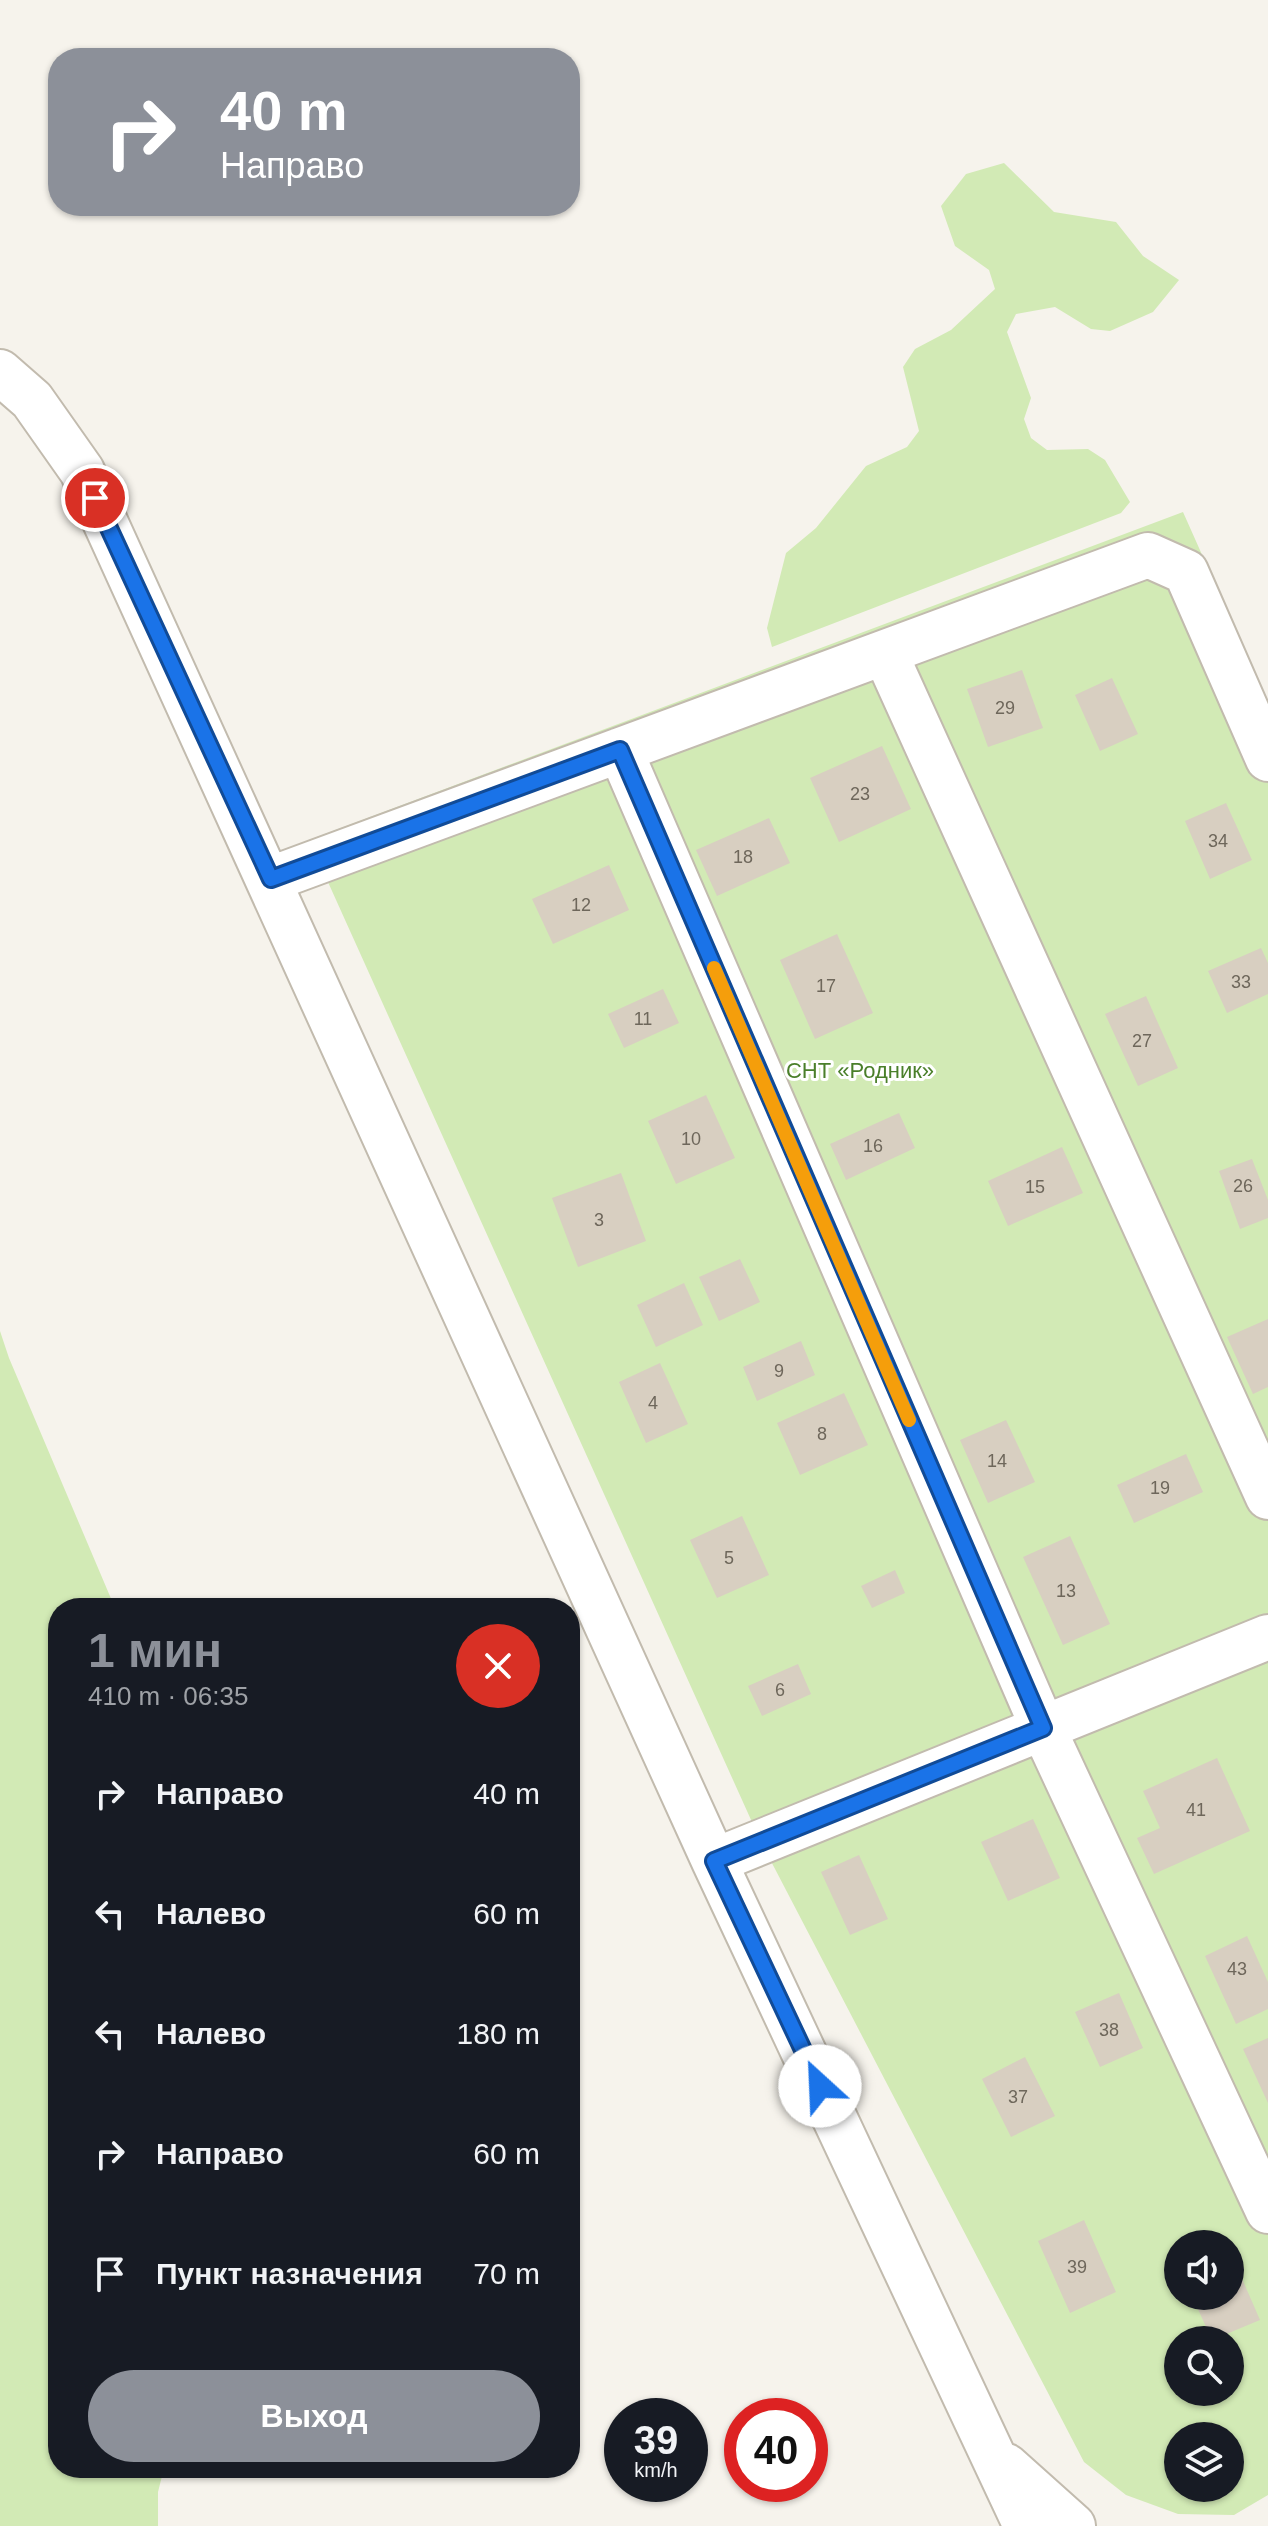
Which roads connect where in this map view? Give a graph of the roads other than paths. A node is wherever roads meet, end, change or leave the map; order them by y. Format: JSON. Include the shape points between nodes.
{"nodes":[{"id":1,"x":0,"y":372,"type":"edge"},
{"id":2,"x":885,"y":653,"type":"junction"},
{"id":3,"x":620,"y":750,"type":"junction"},
{"id":4,"x":1268,"y":759,"type":"edge"},
{"id":5,"x":271,"y":879,"type":"junction"},
{"id":6,"x":1268,"y":1497,"type":"edge"},
{"id":7,"x":1268,"y":1637,"type":"edge"},
{"id":8,"x":1043,"y":1728,"type":"junction"},
{"id":9,"x":714,"y":1861,"type":"junction"},
{"id":10,"x":1268,"y":2211,"type":"edge"},
{"id":11,"x":992,"y":2453,"type":"junction"},
{"id":12,"x":1026,"y":2526,"type":"edge"},
{"id":13,"x":1073,"y":2526,"type":"edge"}],
"edges":[{"from":1,"to":5,"type":"street","via":[[32,400],[82,471]]},
{"from":2,"to":3,"type":"street"},
{"from":2,"to":4,"type":"street","via":[[1148,555],[1186,572]]},
{"from":2,"to":6,"type":"street"},
{"from":3,"to":5,"type":"street"},
{"from":3,"to":8,"type":"street"},
{"from":5,"to":9,"type":"street"},
{"from":7,"to":8,"type":"street"},
{"from":8,"to":9,"type":"street"},
{"from":8,"to":10,"type":"street"},
{"from":9,"to":11,"type":"street"},
{"from":11,"to":12,"type":"street"},
{"from":11,"to":13,"type":"street"}]}
